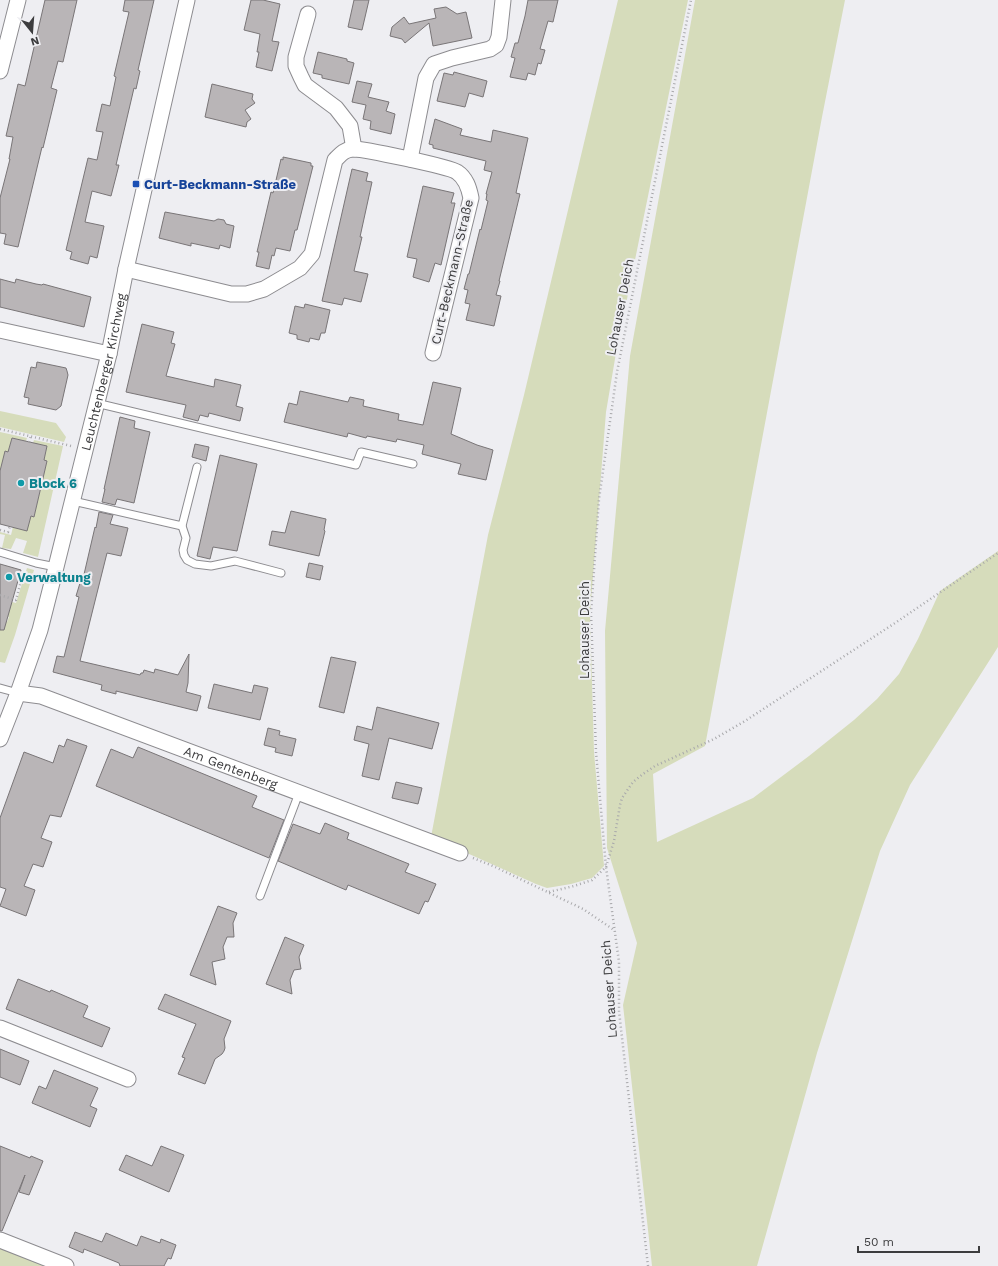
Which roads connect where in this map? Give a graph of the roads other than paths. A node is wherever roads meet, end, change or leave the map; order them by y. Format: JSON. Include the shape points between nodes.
{"nodes":[{"id":1,"x":18,"y":0,"type":"edge"},
{"id":2,"x":187,"y":0,"type":"edge"},
{"id":3,"x":503,"y":0,"type":"edge"},
{"id":4,"x":308,"y":14,"type":"dead end"},
{"id":5,"x":0,"y":71,"type":"edge"},
{"id":6,"x":354,"y":148,"type":"junction"},
{"id":7,"x":410,"y":159,"type":"junction"},
{"id":8,"x":126,"y":269,"type":"junction"},
{"id":9,"x":0,"y":330,"type":"edge"},
{"id":10,"x":433,"y":353,"type":"dead end"},
{"id":11,"x":109,"y":354,"type":"junction"},
{"id":12,"x":96,"y":402,"type":"junction"},
{"id":13,"x":413,"y":464,"type":"dead end"},
{"id":14,"x":197,"y":467,"type":"dead end"},
{"id":15,"x":73,"y":501,"type":"junction"},
{"id":16,"x":182,"y":526,"type":"junction"},
{"id":17,"x":0,"y":552,"type":"edge"},
{"id":18,"x":56,"y":567,"type":"junction"},
{"id":19,"x":281,"y":573,"type":"dead end"},
{"id":20,"x":0,"y":688,"type":"edge"},
{"id":21,"x":18,"y":693,"type":"junction"},
{"id":22,"x":0,"y":739,"type":"edge"},
{"id":23,"x":299,"y":793,"type":"junction"},
{"id":24,"x":460,"y":853,"type":"road end"},
{"id":25,"x":260,"y":896,"type":"dead end"},
{"id":26,"x":0,"y":1028,"type":"edge"},
{"id":27,"x":128,"y":1079,"type":"dead end"},
{"id":28,"x":0,"y":1240,"type":"edge"},
{"id":29,"x":66,"y":1266,"type":"edge"}],
"edges":[{"from":1,"to":5,"type":"street"},
{"from":2,"to":8,"type":"street","name":"Leuchtenberger Kirchweg"},
{"from":3,"to":7,"type":"street","via":[[496,45],[490,49],[434,64],[426,78]]},
{"from":4,"to":6,"type":"street","via":[[296,57],[296,66],[305,85],[336,108],[350,126]]},
{"from":6,"to":7,"type":"street","name":"Curt-Beckmann-Straße"},
{"from":6,"to":8,"type":"street","via":[[344,151],[335,160],[312,254],[300,268],[264,289],[247,294],[231,294]]},
{"from":7,"to":10,"type":"street","name":"Curt-Beckmann-Straße","via":[[456,171],[469,187],[471,198]]},
{"from":8,"to":11,"type":"street","name":"Leuchtenberger Kirchweg"},
{"from":9,"to":11,"type":"street"},
{"from":11,"to":12,"type":"street","name":"Leuchtenberger Kirchweg"},
{"from":12,"to":13,"type":"lane","via":[[356,465],[361,452]]},
{"from":12,"to":15,"type":"street","name":"Leuchtenberger Kirchweg"},
{"from":14,"to":16,"type":"lane"},
{"from":15,"to":16,"type":"lane"},
{"from":15,"to":18,"type":"street","name":"Leuchtenberger Kirchweg"},
{"from":16,"to":19,"type":"lane","via":[[186,538],[184,555],[195,564],[212,566],[235,561]]},
{"from":17,"to":18,"type":"lane"},
{"from":18,"to":21,"type":"street","name":"Leuchtenberger Kirchweg","via":[[40,630]]},
{"from":20,"to":21,"type":"lane","name":"Am Gentenberg"},
{"from":21,"to":22,"type":"street","name":"Leuchtenberger Kirchweg"},
{"from":21,"to":23,"type":"street","name":"Am Gentenberg","via":[[41,696]]},
{"from":23,"to":24,"type":"street","name":"Am Gentenberg"},
{"from":23,"to":25,"type":"lane"},
{"from":26,"to":27,"type":"street"},
{"from":28,"to":29,"type":"street"}]}
